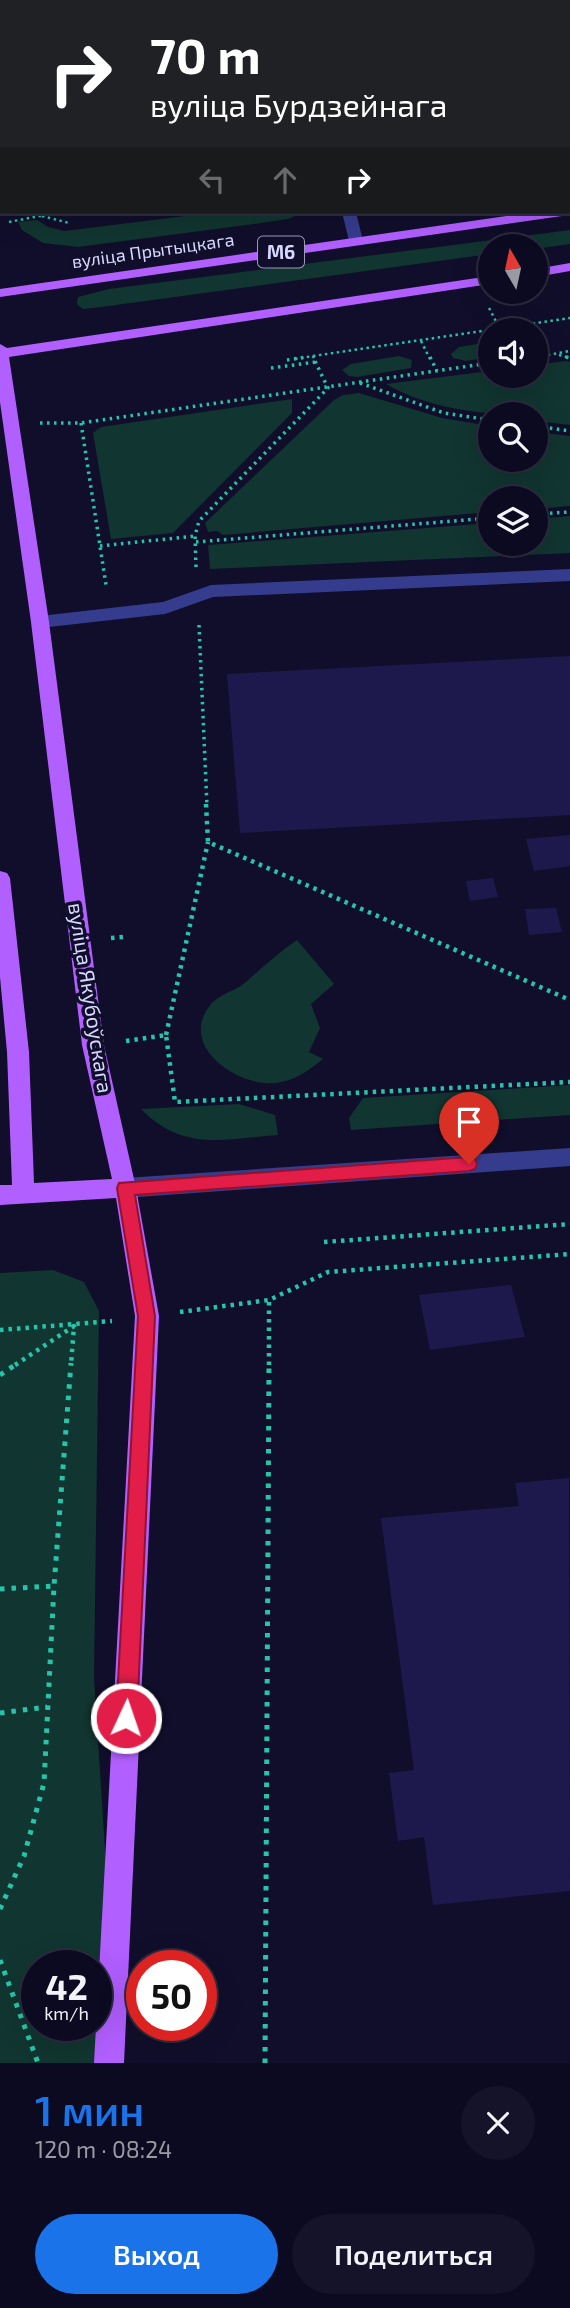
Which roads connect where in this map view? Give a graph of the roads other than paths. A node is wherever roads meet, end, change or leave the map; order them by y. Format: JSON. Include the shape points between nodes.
{"nodes":[{"id":1,"x":350,"y":214,"type":"edge"},
{"id":2,"x":547,"y":214,"type":"edge"},
{"id":3,"x":356,"y":240,"type":"junction"},
{"id":4,"x":570,"y":267,"type":"edge"},
{"id":5,"x":548,"y":271,"type":"edge"},
{"id":6,"x":478,"y":282,"type":"edge"},
{"id":7,"x":0,"y":293,"type":"edge"},
{"id":8,"x":0,"y":352,"type":"edge"},
{"id":9,"x":570,"y":575,"type":"edge"},
{"id":10,"x":40,"y":622,"type":"junction"},
{"id":11,"x":0,"y":878,"type":"edge"},
{"id":12,"x":570,"y":1157,"type":"edge"},
{"id":13,"x":125,"y":1188,"type":"junction"},
{"id":14,"x":23,"y":1193,"type":"junction"},
{"id":15,"x":0,"y":1195,"type":"edge"},
{"id":16,"x":109,"y":2063,"type":"edge"}],
"edges":[{"from":1,"to":3,"type":"street"},
{"from":2,"to":3,"type":"main road","name":"вуліца Прытыцкага","number":"М6"},
{"from":3,"to":7,"type":"main road","name":"вуліца Прытыцкага","number":"М6"},
{"from":4,"to":5,"type":"main road"},
{"from":6,"to":8,"type":"main road"},
{"from":8,"to":10,"type":"main road","name":"вуліца Якубоўскага"},
{"from":9,"to":10,"type":"street","via":[[211,591],[165,608]]},
{"from":10,"to":13,"type":"main road","name":"вуліца Якубоўскага","via":[[93,1045]]},
{"from":11,"to":14,"type":"main road","via":[[18,1052]]},
{"from":12,"to":13,"type":"street"},
{"from":13,"to":14,"type":"main road"},
{"from":13,"to":16,"type":"main road","name":"вуліца Якубоўскага","via":[[146,1316]]},
{"from":14,"to":15,"type":"main road"}]}
